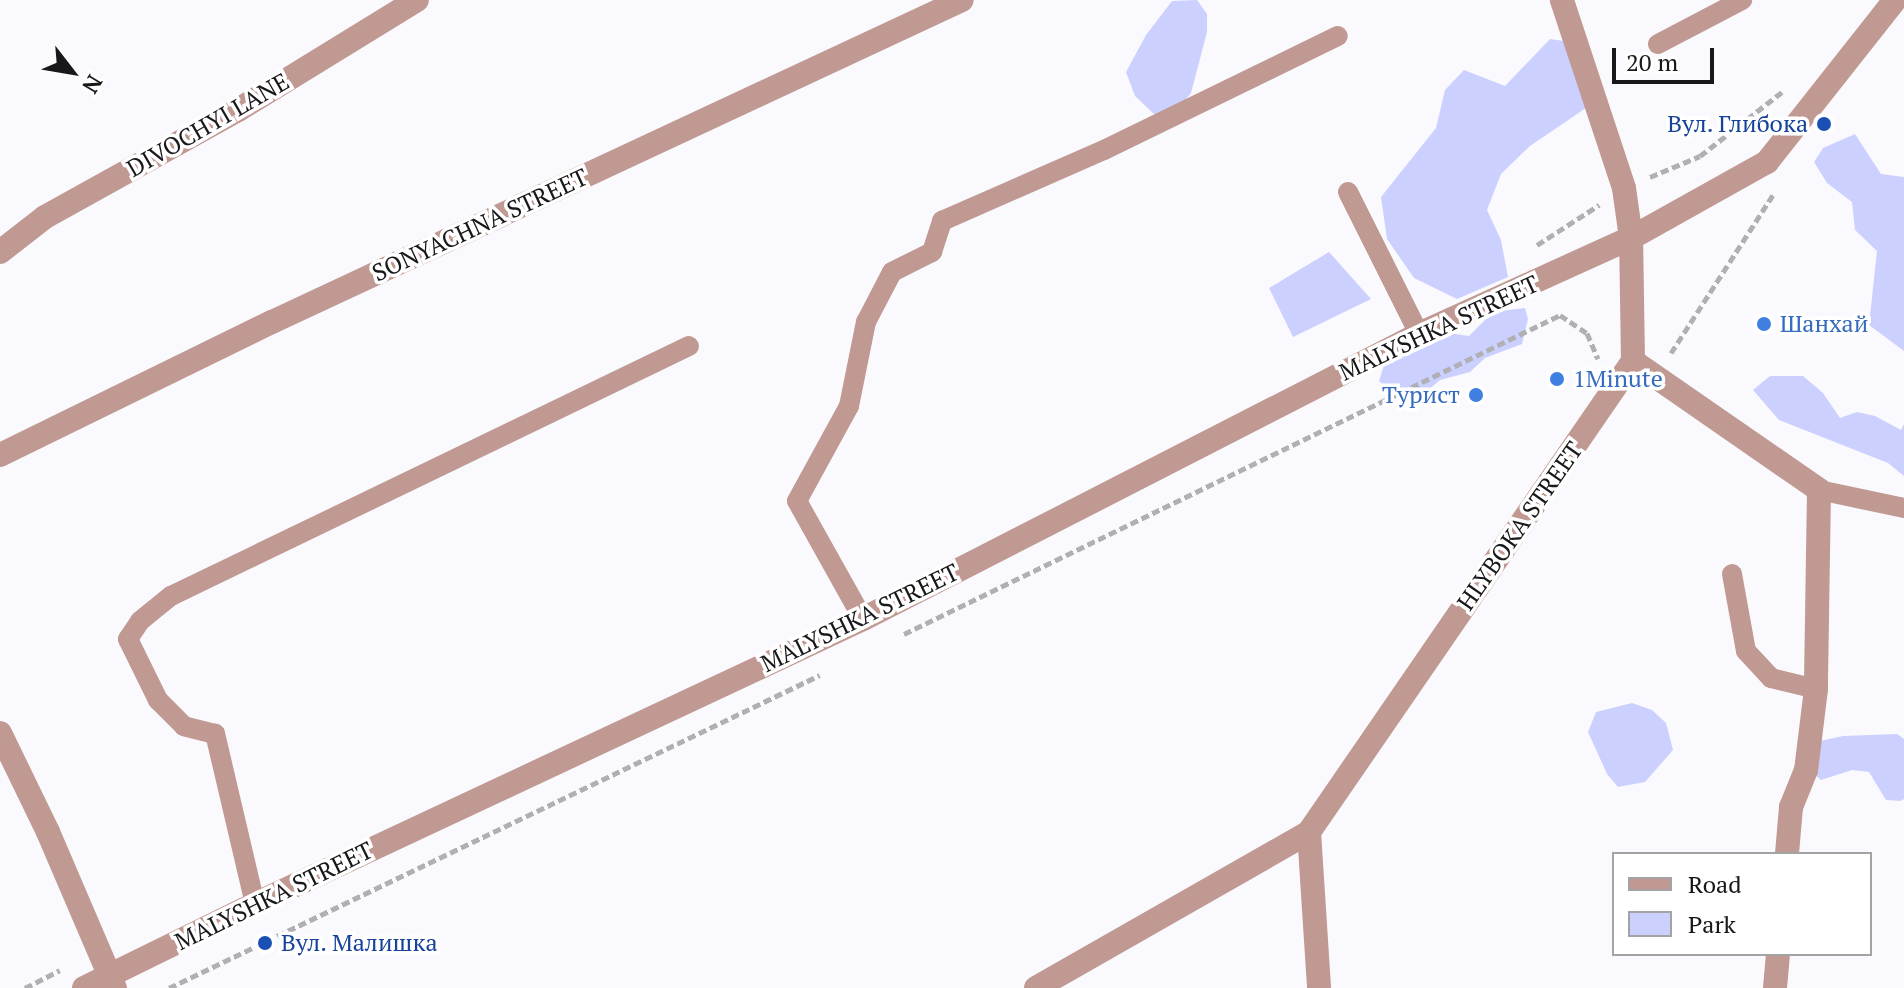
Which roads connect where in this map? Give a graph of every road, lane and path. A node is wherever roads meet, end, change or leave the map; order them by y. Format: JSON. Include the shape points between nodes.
{"nodes":[{"id":1,"x":417,"y":0,"type":"edge"},
{"id":2,"x":962,"y":0,"type":"edge"},
{"id":3,"x":1562,"y":0,"type":"edge"},
{"id":4,"x":1742,"y":0,"type":"edge"},
{"id":5,"x":1895,"y":0,"type":"edge"},
{"id":6,"x":1338,"y":36,"type":"dead end"},
{"id":7,"x":1658,"y":44,"type":"dead end"},
{"id":8,"x":1787,"y":89,"type":"dead end"},
{"id":9,"x":1624,"y":188,"type":"junction"},
{"id":10,"x":1348,"y":192,"type":"dead end"},
{"id":11,"x":1631,"y":238,"type":"junction"},
{"id":12,"x":1530,"y":250,"type":"dead end"},
{"id":13,"x":0,"y":252,"type":"edge"},
{"id":14,"x":1419,"y":334,"type":"junction"},
{"id":15,"x":689,"y":346,"type":"dead end"},
{"id":16,"x":1633,"y":361,"type":"junction"},
{"id":17,"x":1601,"y":369,"type":"dead end"},
{"id":18,"x":0,"y":455,"type":"edge"},
{"id":19,"x":1819,"y":490,"type":"junction"},
{"id":20,"x":1904,"y":508,"type":"edge"},
{"id":21,"x":1732,"y":574,"type":"dead end"},
{"id":22,"x":863,"y":619,"type":"junction"},
{"id":23,"x":903,"y":635,"type":"dead end"},
{"id":24,"x":833,"y":669,"type":"dead end"},
{"id":25,"x":1816,"y":689,"type":"junction"},
{"id":26,"x":0,"y":733,"type":"edge"},
{"id":27,"x":1309,"y":832,"type":"junction"},
{"id":28,"x":1787,"y":852,"type":"edge"},
{"id":29,"x":255,"y":904,"type":"junction"},
{"id":30,"x":1778,"y":956,"type":"edge"},
{"id":31,"x":73,"y":964,"type":"dead end"},
{"id":32,"x":112,"y":982,"type":"edge"},
{"id":33,"x":25,"y":988,"type":"edge"},
{"id":34,"x":84,"y":988,"type":"edge"},
{"id":35,"x":169,"y":988,"type":"edge"},
{"id":36,"x":1036,"y":988,"type":"edge"},
{"id":37,"x":1319,"y":988,"type":"edge"},
{"id":38,"x":1775,"y":988,"type":"edge"}],
"edges":[{"from":1,"to":13,"type":"street","name":"DIVOCHYI LANE","via":[[238,110],[45,217]]},
{"from":2,"to":18,"type":"street","name":"SONYACHNA STREET"},
{"from":3,"to":9,"type":"street"},
{"from":4,"to":7,"type":"lane"},
{"from":5,"to":11,"type":"street","via":[[1767,162]]},
{"from":6,"to":22,"type":"lane","via":[[1104,150],[942,221],[932,252],[892,272],[866,322],[849,406],[797,501]]},
{"from":8,"to":9,"type":"path","via":[[1700,156]]},
{"from":9,"to":11,"type":"street"},
{"from":9,"to":12,"type":"path"},
{"from":10,"to":14,"type":"lane"},
{"from":11,"to":14,"type":"street","name":"MALYSHKA STREET"},
{"from":11,"to":16,"type":"street"},
{"from":14,"to":22,"type":"street","name":"MALYSHKA STREET"},
{"from":15,"to":29,"type":"lane","via":[[171,596],[140,621],[128,639],[158,700],[184,726],[215,734]]},
{"from":16,"to":19,"type":"street"},
{"from":16,"to":27,"type":"street","name":"HLYBOKA STREET"},
{"from":17,"to":23,"type":"path","via":[[1587,333],[1560,315]]},
{"from":19,"to":20,"type":"lane"},
{"from":19,"to":25,"type":"street"},
{"from":21,"to":25,"type":"lane","via":[[1746,651],[1771,678]]},
{"from":22,"to":29,"type":"street","name":"MALYSHKA STREET"},
{"from":24,"to":35,"type":"path"},
{"from":25,"to":28,"type":"street","via":[[1806,770],[1791,807]]},
{"from":26,"to":32,"type":"street"},
{"from":27,"to":36,"type":"street","name":"HLYBOKA STREET"},
{"from":27,"to":37,"type":"street"},
{"from":29,"to":32,"type":"street","name":"MALYSHKA STREET"},
{"from":30,"to":38,"type":"street"},
{"from":31,"to":33,"type":"path"},
{"from":32,"to":34,"type":"street","name":"MALYSHKA STREET"}]}
